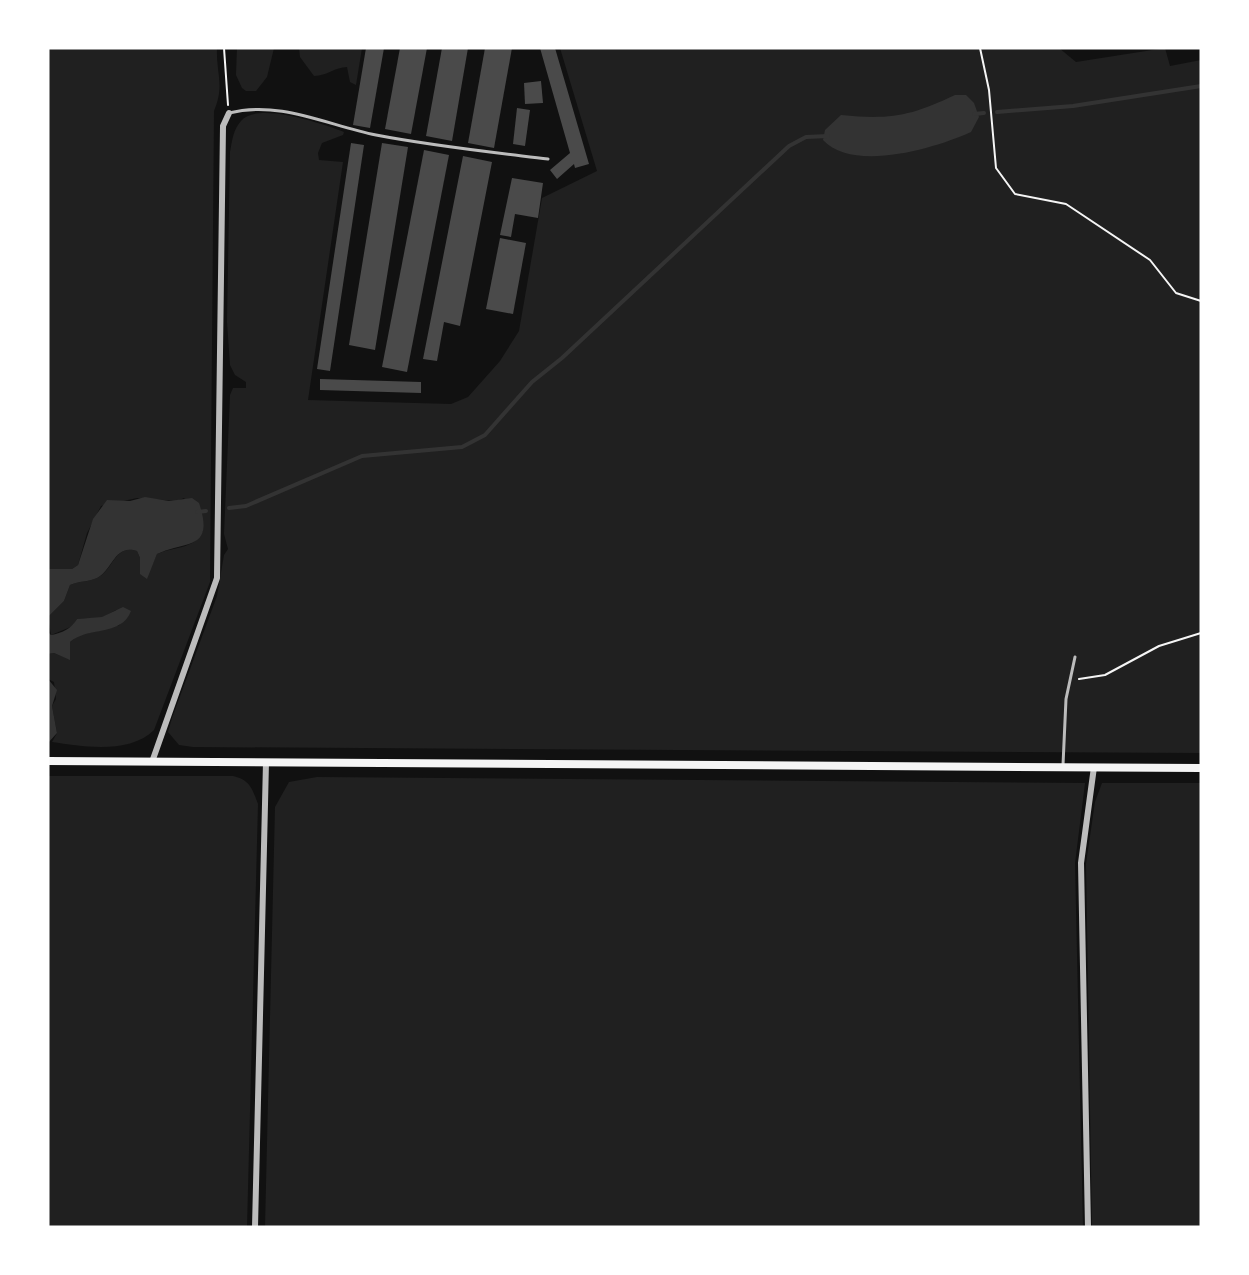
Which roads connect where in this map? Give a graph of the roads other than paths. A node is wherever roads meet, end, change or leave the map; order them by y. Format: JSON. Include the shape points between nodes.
{"nodes":[{"id":1,"x":229,"y":112,"type":"joint"},
{"id":2,"x":548,"y":159,"type":"dead end"},
{"id":3,"x":1075,"y":657,"type":"dead end"},
{"id":4,"x":48,"y":761,"type":"edge"},
{"id":5,"x":152,"y":762,"type":"junction"},
{"id":6,"x":266,"y":762,"type":"junction"},
{"id":7,"x":1063,"y":767,"type":"junction"},
{"id":8,"x":1094,"y":767,"type":"junction"},
{"id":9,"x":1201,"y":768,"type":"edge"},
{"id":10,"x":255,"y":1227,"type":"edge"},
{"id":11,"x":1088,"y":1227,"type":"edge"}],
"edges":[{"from":1,"to":2,"type":"lane","via":[[287,111],[374,134]]},
{"from":1,"to":5,"type":"street","via":[[223,126],[217,578]]},
{"from":3,"to":7,"type":"lane","via":[[1066,699]]},
{"from":4,"to":5,"type":"main road"},
{"from":5,"to":6,"type":"main road"},
{"from":6,"to":7,"type":"main road"},
{"from":6,"to":10,"type":"street"},
{"from":7,"to":8,"type":"main road"},
{"from":8,"to":9,"type":"main road"},
{"from":8,"to":11,"type":"street","via":[[1081,863]]}]}
